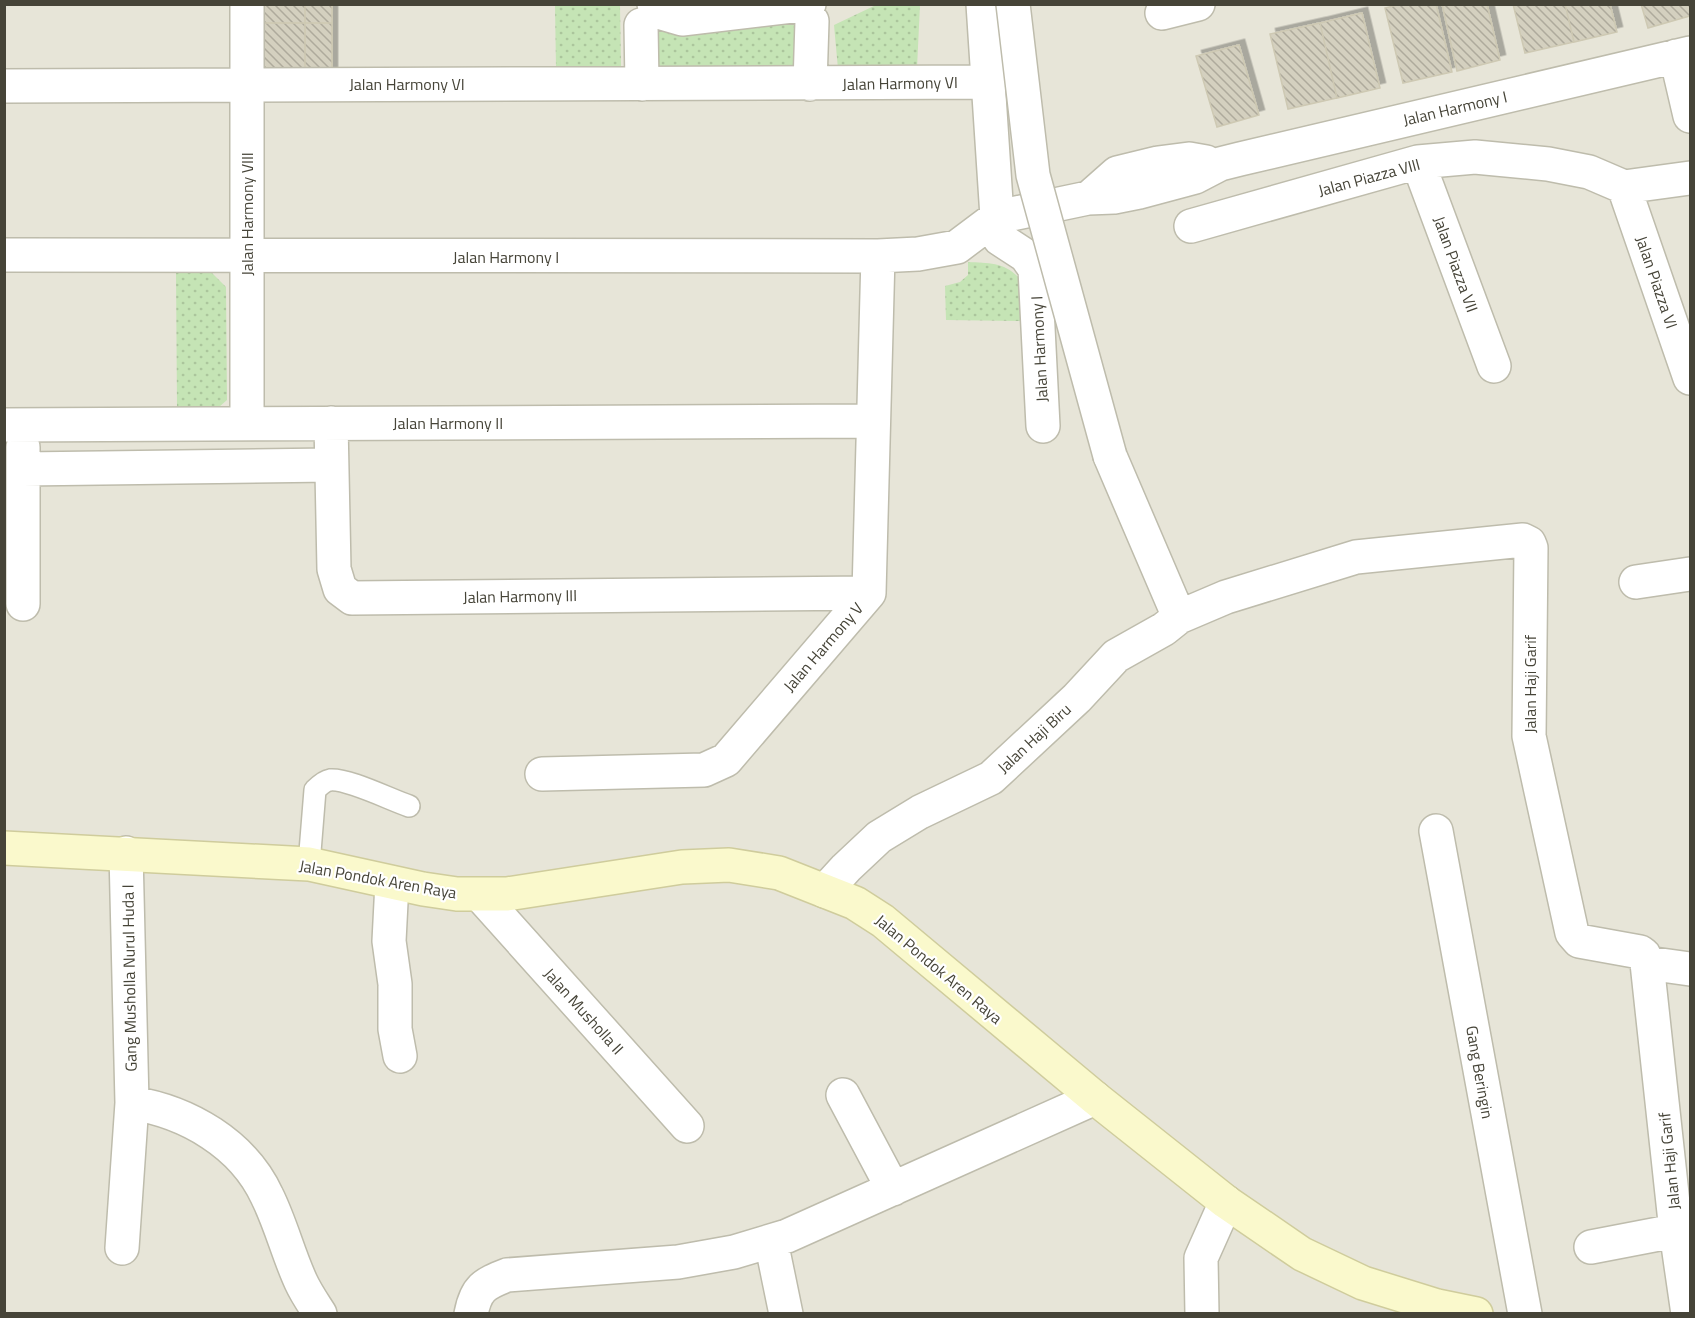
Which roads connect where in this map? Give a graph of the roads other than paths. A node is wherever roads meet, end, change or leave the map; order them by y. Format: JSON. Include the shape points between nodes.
{"nodes":[{"id":1,"x":247,"y":4,"type":"edge"},
{"id":2,"x":983,"y":4,"type":"edge"},
{"id":3,"x":1013,"y":4,"type":"edge"},
{"id":4,"x":1198,"y":4,"type":"edge"},
{"id":5,"x":811,"y":13,"type":"edge"},
{"id":6,"x":1162,"y":13,"type":"dead end"},
{"id":7,"x":647,"y":15,"type":"edge"},
{"id":8,"x":1683,"y":55,"type":"edge"},
{"id":9,"x":989,"y":82,"type":"junction"},
{"id":10,"x":642,"y":84,"type":"junction"},
{"id":11,"x":810,"y":84,"type":"junction"},
{"id":12,"x":247,"y":85,"type":"junction"},
{"id":13,"x":4,"y":86,"type":"edge"},
{"id":14,"x":1690,"y":116,"type":"edge"},
{"id":15,"x":1418,"y":162,"type":"junction"},
{"id":16,"x":1690,"y":178,"type":"edge"},
{"id":17,"x":1624,"y":187,"type":"junction"},
{"id":18,"x":997,"y":217,"type":"junction"},
{"id":19,"x":1191,"y":226,"type":"dead end"},
{"id":20,"x":4,"y":255,"type":"edge"},
{"id":21,"x":878,"y":256,"type":"junction"},
{"id":22,"x":247,"y":257,"type":"junction"},
{"id":23,"x":1494,"y":366,"type":"dead end"},
{"id":24,"x":1690,"y":378,"type":"edge"},
{"id":25,"x":873,"y":421,"type":"junction"},
{"id":26,"x":331,"y":423,"type":"junction"},
{"id":27,"x":247,"y":424,"type":"junction"},
{"id":28,"x":14,"y":426,"type":"edge"},
{"id":29,"x":1043,"y":426,"type":"dead end"},
{"id":30,"x":331,"y":465,"type":"junction"},
{"id":31,"x":23,"y":469,"type":"junction"},
{"id":32,"x":1690,"y":574,"type":"edge"},
{"id":33,"x":1636,"y":582,"type":"dead end"},
{"id":34,"x":869,"y":593,"type":"junction"},
{"id":35,"x":23,"y":604,"type":"dead end"},
{"id":36,"x":1179,"y":617,"type":"junction"},
{"id":37,"x":542,"y":774,"type":"dead end"},
{"id":38,"x":409,"y":806,"type":"dead end"},
{"id":39,"x":1436,"y":831,"type":"dead end"},
{"id":40,"x":4,"y":848,"type":"edge"},
{"id":41,"x":126,"y":853,"type":"junction"},
{"id":42,"x":309,"y":864,"type":"junction"},
{"id":43,"x":392,"y":882,"type":"junction"},
{"id":44,"x":825,"y":891,"type":"junction"},
{"id":45,"x":481,"y":896,"type":"junction"},
{"id":46,"x":1647,"y":963,"type":"junction"},
{"id":47,"x":1690,"y":969,"type":"edge"},
{"id":48,"x":400,"y":1056,"type":"dead end"},
{"id":49,"x":843,"y":1095,"type":"dead end"},
{"id":50,"x":1095,"y":1098,"type":"junction"},
{"id":51,"x":132,"y":1103,"type":"junction"},
{"id":52,"x":687,"y":1126,"type":"dead end"},
{"id":53,"x":893,"y":1189,"type":"junction"},
{"id":54,"x":1226,"y":1202,"type":"junction"},
{"id":55,"x":1683,"y":1230,"type":"edge"},
{"id":56,"x":771,"y":1240,"type":"junction"},
{"id":57,"x":1591,"y":1247,"type":"dead end"},
{"id":58,"x":122,"y":1248,"type":"dead end"},
{"id":59,"x":299,"y":1298,"type":"edge"},
{"id":60,"x":320,"y":1314,"type":"edge"},
{"id":61,"x":471,"y":1314,"type":"edge"},
{"id":62,"x":786,"y":1314,"type":"edge"},
{"id":63,"x":1202,"y":1314,"type":"edge"},
{"id":64,"x":1476,"y":1314,"type":"edge"},
{"id":65,"x":1525,"y":1314,"type":"edge"},
{"id":66,"x":1688,"y":1314,"type":"edge"}],
"edges":[{"from":1,"to":12,"type":"street","name":"Jalan Harmony VIII"},
{"from":2,"to":9,"type":"street","name":"Jalan Harmony I"},
{"from":3,"to":36,"type":"street","bridge":true,"via":[[1033,175],[1110,456]]},
{"from":4,"to":6,"type":"street"},
{"from":5,"to":7,"type":"street","via":[[682,19],[658,12]]},
{"from":5,"to":11,"type":"street"},
{"from":7,"to":10,"type":"street"},
{"from":8,"to":14,"type":"street"},
{"from":8,"to":18,"type":"street","name":"Jalan Harmony I","via":[[1220,164],[1189,159],[1158,163],[1117,173],[1088,198]]},
{"from":9,"to":11,"type":"street","name":"Jalan Harmony VI"},
{"from":9,"to":18,"type":"street","name":"Jalan Harmony I"},
{"from":10,"to":11,"type":"street","name":"Jalan Harmony VI"},
{"from":10,"to":12,"type":"street","name":"Jalan Harmony VI"},
{"from":12,"to":13,"type":"street","name":"Jalan Harmony VI"},
{"from":12,"to":22,"type":"street","name":"Jalan Harmony VIII"},
{"from":15,"to":17,"type":"street","name":"Jalan Piazza VIII","via":[[1476,157],[1548,164],[1589,172]]},
{"from":15,"to":19,"type":"street","name":"Jalan Piazza VIII"},
{"from":15,"to":23,"type":"street","name":"Jalan Piazza VII"},
{"from":16,"to":17,"type":"street"},
{"from":17,"to":24,"type":"street","name":"Jalan Piazza VI"},
{"from":18,"to":21,"type":"street","name":"Jalan Harmony I","via":[[957,247]]},
{"from":18,"to":29,"type":"street","name":"Jalan Harmony I","via":[[1000,239],[1026,256],[1035,269]]},
{"from":20,"to":22,"type":"street","name":"Jalan Harmony I"},
{"from":21,"to":22,"type":"street","name":"Jalan Harmony I"},
{"from":21,"to":25,"type":"street","name":"Jalan Harmony V"},
{"from":22,"to":27,"type":"street","name":"Jalan Harmony VIII"},
{"from":25,"to":26,"type":"street","name":"Jalan Harmony II"},
{"from":25,"to":34,"type":"street","name":"Jalan Harmony V"},
{"from":26,"to":27,"type":"street","name":"Jalan Harmony II"},
{"from":26,"to":30,"type":"street","name":"Jalan Harmony III"},
{"from":27,"to":28,"type":"street","name":"Jalan Harmony II"},
{"from":28,"to":31,"type":"street","name":"Jalan Harmony II"},
{"from":30,"to":31,"type":"street"},
{"from":30,"to":34,"type":"street","name":"Jalan Harmony III","via":[[334,569],[340,590],[352,598]]},
{"from":31,"to":35,"type":"street","name":"Jalan Harmony II"},
{"from":32,"to":33,"type":"street"},
{"from":34,"to":37,"type":"street","name":"Jalan Harmony V","via":[[726,760],[704,770]]},
{"from":36,"to":44,"type":"street","name":"Jalan Haji Biru","via":[[1116,656],[991,778],[920,812],[879,837]]},
{"from":36,"to":46,"type":"street","name":"Jalan Haji Garif","via":[[1226,597],[1356,557],[1512,540],[1529,543],[1529,736],[1572,933],[1579,941],[1640,952]]},
{"from":38,"to":42,"type":"lane","via":[[343,782],[329,780],[320,784],[315,790]]},
{"from":39,"to":65,"type":"street","name":"Gang Beringin"},
{"from":40,"to":41,"type":"main road","name":"Jalan Pondok Aren Raya"},
{"from":41,"to":42,"type":"main road","name":"Jalan Pondok Aren Raya"},
{"from":41,"to":51,"type":"street","name":"Gang Musholla Nurul Huda I"},
{"from":42,"to":43,"type":"main road","name":"Jalan Pondok Aren Raya"},
{"from":43,"to":45,"type":"main road","name":"Jalan Pondok Aren Raya"},
{"from":43,"to":48,"type":"street","via":[[389,941]]},
{"from":44,"to":45,"type":"main road","name":"Jalan Pondok Aren Raya","via":[[779,873],[729,865],[682,867]]},
{"from":44,"to":50,"type":"main road","name":"Jalan Pondok Aren Raya","via":[[855,903],[883,921]]},
{"from":45,"to":52,"type":"street","name":"Jalan Musholla II"},
{"from":46,"to":47,"type":"street"},
{"from":46,"to":55,"type":"street","name":"Jalan Haji Garif"},
{"from":49,"to":53,"type":"street"},
{"from":50,"to":53,"type":"street"},
{"from":50,"to":54,"type":"main road","name":"Jalan Pondok Aren Raya"},
{"from":51,"to":58,"type":"street","name":"Gang Musholla Nurul Huda I"},
{"from":51,"to":59,"type":"street","via":[[153,1106],[202,1127],[224,1140],[252,1172],[266,1194]]},
{"from":53,"to":56,"type":"street"},
{"from":54,"to":63,"type":"street","via":[[1201,1258]]},
{"from":54,"to":64,"type":"main road","name":"Jalan Pondok Aren Raya","via":[[1302,1254],[1363,1283]]},
{"from":55,"to":57,"type":"street","name":"Jalan Haji Garif"},
{"from":55,"to":66,"type":"street","name":"Jalan Haji Garif"},
{"from":56,"to":61,"type":"street","via":[[734,1252],[678,1262],[507,1275],[484,1283]]},
{"from":56,"to":62,"type":"street"},
{"from":59,"to":60,"type":"street"}]}
